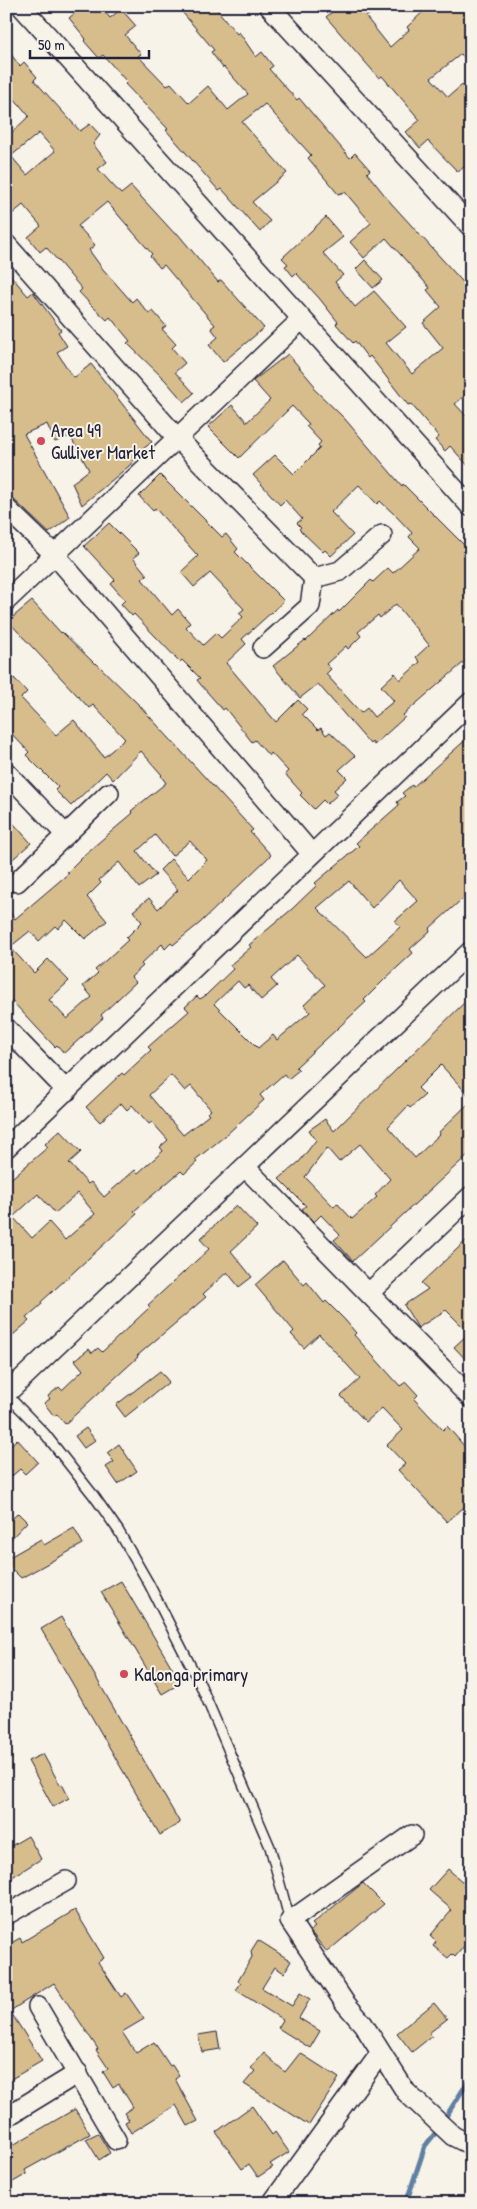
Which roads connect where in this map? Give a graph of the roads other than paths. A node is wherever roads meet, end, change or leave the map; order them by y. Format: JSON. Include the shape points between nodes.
{"nodes":[{"id":1,"x":21,"y":6,"type":"edge"},
{"id":2,"x":269,"y":6,"type":"edge"},
{"id":3,"x":471,"y":227,"type":"edge"},
{"id":4,"x":6,"y":244,"type":"edge"},
{"id":5,"x":302,"y":318,"type":"junction"},
{"id":6,"x":178,"y":439,"type":"junction"},
{"id":7,"x":471,"y":507,"type":"edge"},
{"id":8,"x":6,"y":508,"type":"edge"},
{"id":9,"x":382,"y":535,"type":"dead end"},
{"id":10,"x":55,"y":555,"type":"junction"},
{"id":11,"x":314,"y":578,"type":"junction"},
{"id":12,"x":6,"y":601,"type":"edge"},
{"id":13,"x":263,"y":648,"type":"dead end"},
{"id":14,"x":471,"y":702,"type":"edge"},
{"id":15,"x":6,"y":772,"type":"edge"},
{"id":16,"x":110,"y":793,"type":"dead end"},
{"id":17,"x":66,"y":835,"type":"junction"},
{"id":18,"x":311,"y":853,"type":"junction"},
{"id":19,"x":17,"y":882,"type":"dead end"},
{"id":20,"x":471,"y":951,"type":"edge"},
{"id":21,"x":6,"y":1028,"type":"edge"},
{"id":22,"x":67,"y":1091,"type":"junction"},
{"id":23,"x":6,"y":1148,"type":"edge"},
{"id":24,"x":246,"y":1167,"type":"junction"},
{"id":25,"x":471,"y":1196,"type":"edge"},
{"id":26,"x":369,"y":1293,"type":"junction"},
{"id":27,"x":6,"y":1394,"type":"edge"},
{"id":28,"x":471,"y":1398,"type":"edge"},
{"id":29,"x":412,"y":1835,"type":"dead end"},
{"id":30,"x":66,"y":1881,"type":"dead end"},
{"id":31,"x":6,"y":1915,"type":"edge"},
{"id":32,"x":290,"y":1921,"type":"junction"},
{"id":33,"x":38,"y":2007,"type":"dead end"},
{"id":34,"x":380,"y":2054,"type":"junction"},
{"id":35,"x":78,"y":2073,"type":"junction"},
{"id":36,"x":6,"y":2117,"type":"edge"},
{"id":37,"x":116,"y":2140,"type":"dead end"},
{"id":38,"x":471,"y":2145,"type":"edge"},
{"id":39,"x":272,"y":2203,"type":"edge"}],
"edges":[{"from":1,"to":5,"type":"street"},
{"from":2,"to":3,"type":"street"},
{"from":4,"to":6,"type":"street"},
{"from":5,"to":6,"type":"street"},
{"from":5,"to":7,"type":"street"},
{"from":6,"to":10,"type":"street"},
{"from":6,"to":11,"type":"street"},
{"from":8,"to":10,"type":"street"},
{"from":9,"to":11,"type":"street","via":[[340,571]]},
{"from":10,"to":12,"type":"street"},
{"from":10,"to":18,"type":"street"},
{"from":11,"to":13,"type":"street","via":[[310,606]]},
{"from":14,"to":18,"type":"street"},
{"from":15,"to":17,"type":"street"},
{"from":16,"to":17,"type":"street"},
{"from":17,"to":19,"type":"street"},
{"from":18,"to":22,"type":"street"},
{"from":20,"to":24,"type":"street"},
{"from":21,"to":22,"type":"street"},
{"from":22,"to":23,"type":"street"},
{"from":24,"to":26,"type":"street"},
{"from":24,"to":27,"type":"street"},
{"from":25,"to":26,"type":"street"},
{"from":26,"to":28,"type":"street"},
{"from":27,"to":32,"type":"lane","via":[[44,1434],[94,1496],[149,1584],[201,1686],[270,1847]]},
{"from":29,"to":32,"type":"street"},
{"from":30,"to":31,"type":"street"},
{"from":32,"to":34,"type":"street","via":[[345,2003],[363,2024]]},
{"from":33,"to":35,"type":"street"},
{"from":34,"to":38,"type":"street","via":[[417,2104],[453,2136]]},
{"from":34,"to":39,"type":"street"},
{"from":35,"to":36,"type":"street"},
{"from":35,"to":37,"type":"street"}]}
